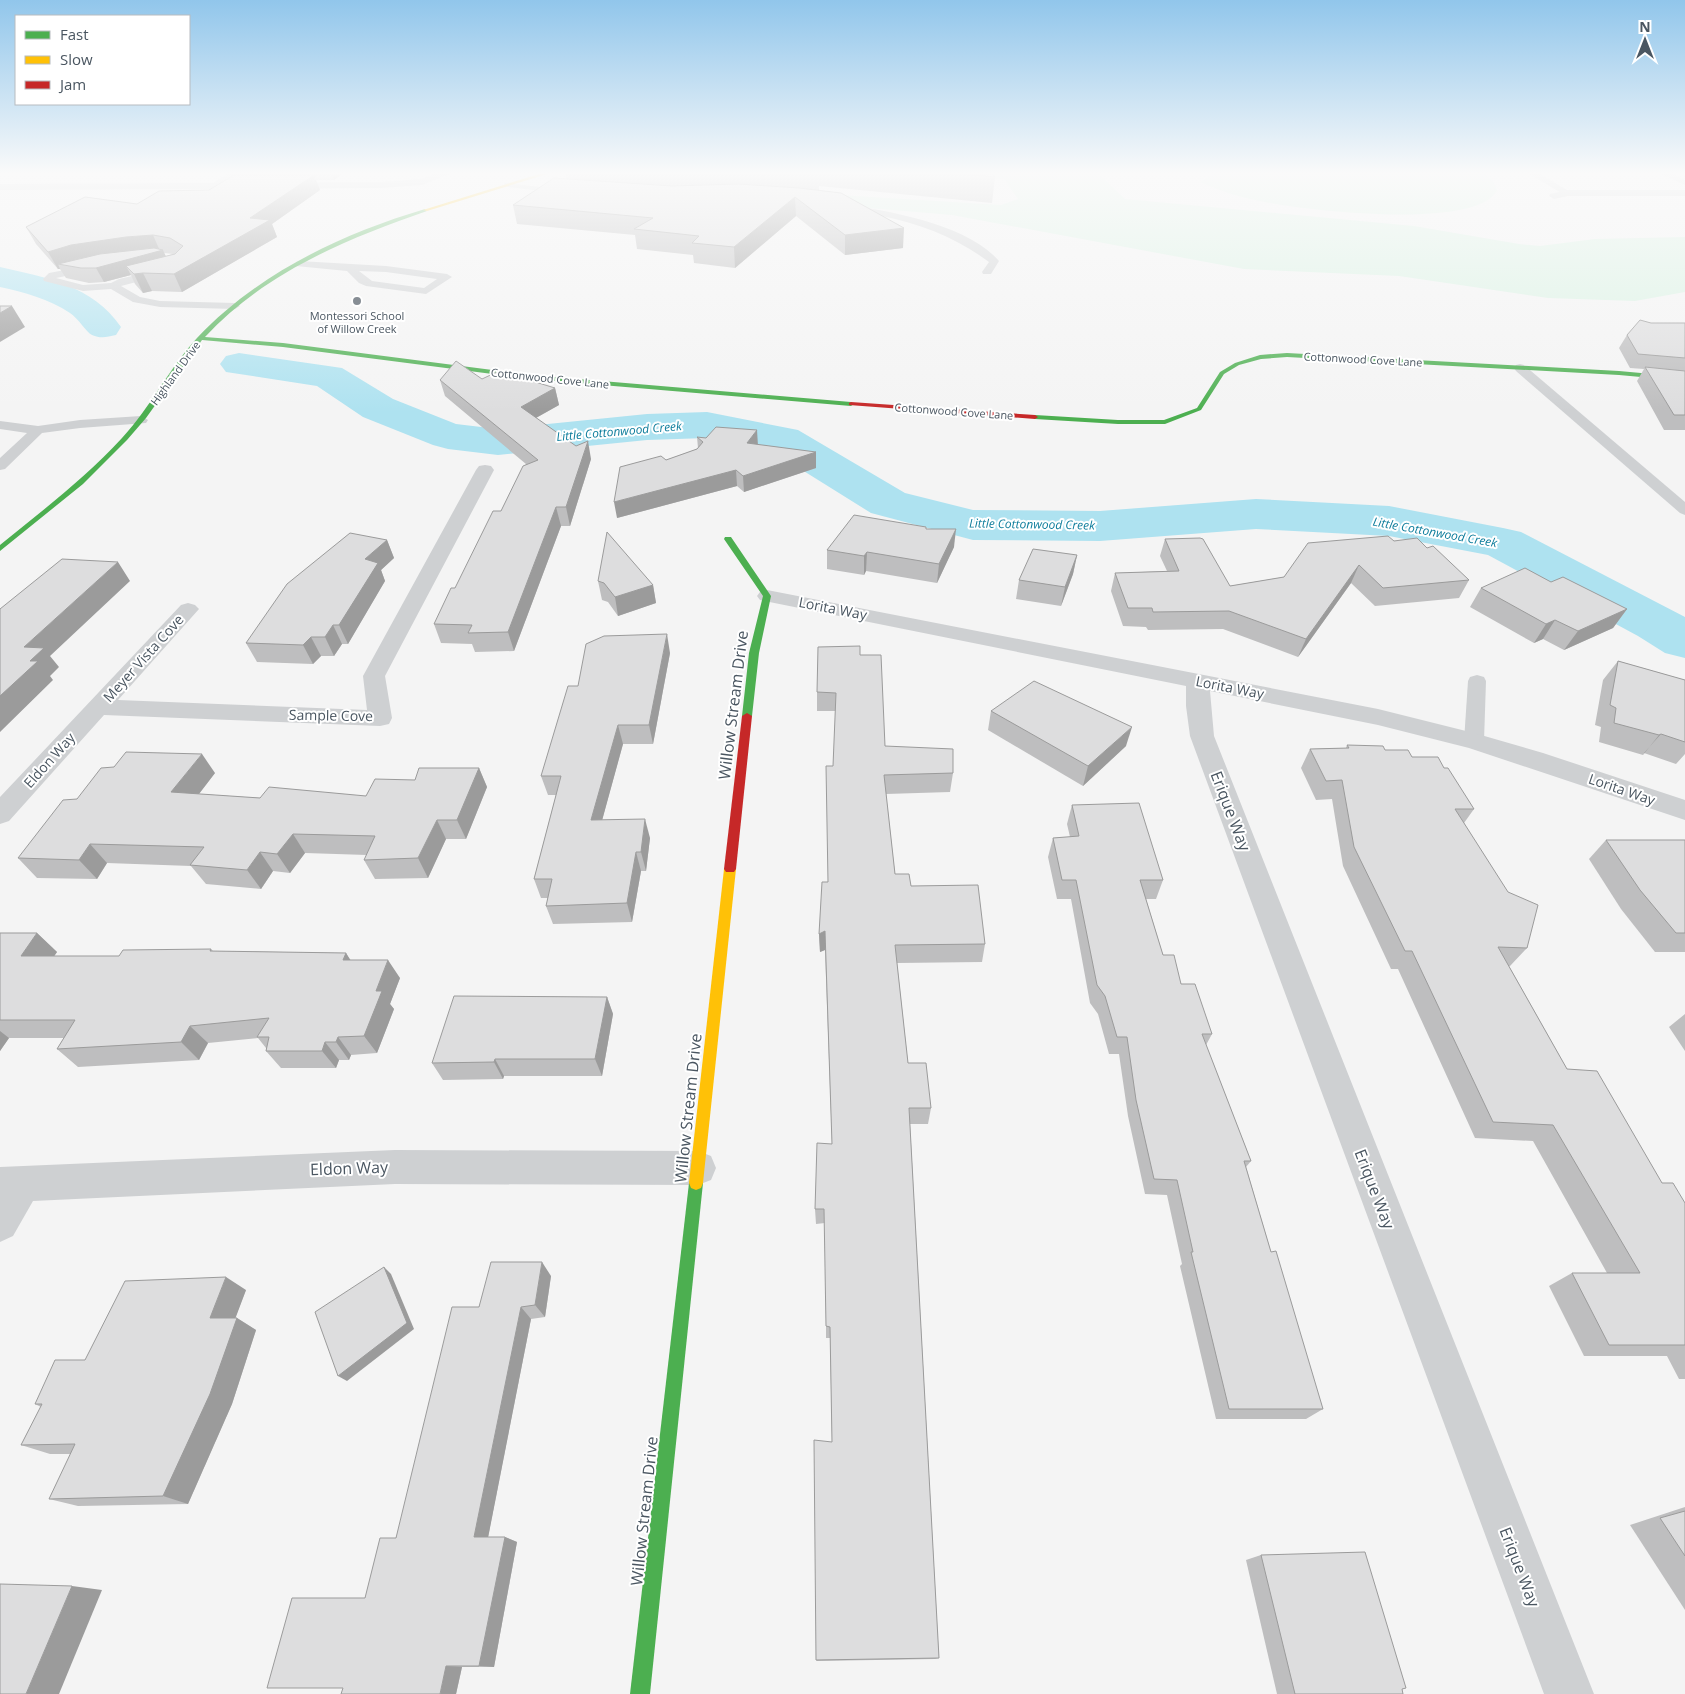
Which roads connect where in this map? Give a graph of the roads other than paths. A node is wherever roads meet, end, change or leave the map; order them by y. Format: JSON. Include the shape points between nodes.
{"nodes":[{"id":1,"x":321,"y":253,"type":"edge"},
{"id":2,"x":982,"y":253,"type":"edge"},
{"id":3,"x":299,"y":264,"type":"junction"},
{"id":4,"x":100,"y":266,"type":"edge"},
{"id":5,"x":350,"y":268,"type":"junction"},
{"id":6,"x":171,"y":270,"type":"edge"},
{"id":7,"x":987,"y":272,"type":"dead end"},
{"id":8,"x":113,"y":286,"type":"junction"},
{"id":9,"x":235,"y":306,"type":"junction"},
{"id":10,"x":200,"y":338,"type":"junction"},
{"id":11,"x":1520,"y":368,"type":"junction"},
{"id":12,"x":1685,"y":379,"type":"edge"},
{"id":13,"x":141,"y":420,"type":"junction"},
{"id":14,"x":0,"y":425,"type":"edge"},
{"id":15,"x":38,"y":430,"type":"junction"},
{"id":16,"x":0,"y":466,"type":"edge"},
{"id":17,"x":486,"y":470,"type":"dead end"},
{"id":18,"x":1685,"y":510,"type":"edge"},
{"id":19,"x":728,"y":539,"type":"dead end"},
{"id":20,"x":0,"y":549,"type":"edge"},
{"id":21,"x":767,"y":596,"type":"junction"},
{"id":22,"x":188,"y":609,"type":"dead end"},
{"id":23,"x":1198,"y":681,"type":"junction"},
{"id":24,"x":1477,"y":681,"type":"dead end"},
{"id":25,"x":98,"y":707,"type":"junction"},
{"id":26,"x":1474,"y":741,"type":"junction"},
{"id":27,"x":1685,"y":810,"type":"edge"},
{"id":28,"x":0,"y":814,"type":"edge"},
{"id":29,"x":698,"y":1168,"type":"junction"},
{"id":30,"x":12,"y":1184,"type":"edge"},
{"id":31,"x":0,"y":1223,"type":"edge"},
{"id":32,"x":640,"y":1694,"type":"edge"},
{"id":33,"x":1569,"y":1694,"type":"edge"}],
"edges":[{"from":1,"to":3,"type":"street","name":"Highland Drive"},
{"from":2,"to":7,"type":"lane","via":[[994,261]]},
{"from":3,"to":5,"type":"lane"},
{"from":3,"to":9,"type":"street","name":"Highland Drive"},
{"from":4,"to":8,"type":"lane","via":[[53,275],[48,279],[83,288]]},
{"from":5,"to":5,"type":"lane","via":[[370,284],[426,290],[447,277]]},
{"from":6,"to":8,"type":"lane","via":[[123,280]]},
{"from":8,"to":9,"type":"lane","via":[[146,302]]},
{"from":9,"to":10,"type":"street","name":"Highland Drive"},
{"from":10,"to":11,"type":"street","name":"Cottonwood Cove Lane","via":[[696,393],[1118,422],[1165,422],[1199,409],[1222,373],[1236,364],[1260,357],[1321,356]]},
{"from":10,"to":13,"type":"street","name":"Highland Drive"},
{"from":11,"to":12,"type":"street","name":"Cottonwood Cove Lane"},
{"from":11,"to":18,"type":"lane"},
{"from":13,"to":15,"type":"lane"},
{"from":13,"to":20,"type":"street","name":"Highland Drive","via":[[97,468]]},
{"from":14,"to":15,"type":"lane"},
{"from":15,"to":16,"type":"lane"},
{"from":17,"to":25,"type":"street","name":"Sample Cove","via":[[374,676],[380,718]]},
{"from":19,"to":21,"type":"street"},
{"from":21,"to":23,"type":"street","name":"Lorita Way"},
{"from":21,"to":29,"type":"street","name":"Willow Stream Drive","via":[[754,653]]},
{"from":22,"to":25,"type":"street","name":"Meyer Vista Cove"},
{"from":23,"to":26,"type":"street","name":"Lorita Way","via":[[1378,717]]},
{"from":23,"to":33,"type":"street","name":"Erique Way","via":[[1202,736]]},
{"from":24,"to":26,"type":"lane"},
{"from":25,"to":28,"type":"street","name":"Eldon Way"},
{"from":26,"to":27,"type":"street","name":"Lorita Way"},
{"from":29,"to":30,"type":"street","name":"Eldon Way","via":[[395,1167]]},
{"from":29,"to":32,"type":"street","name":"Willow Stream Drive"},
{"from":30,"to":31,"type":"street"}]}
